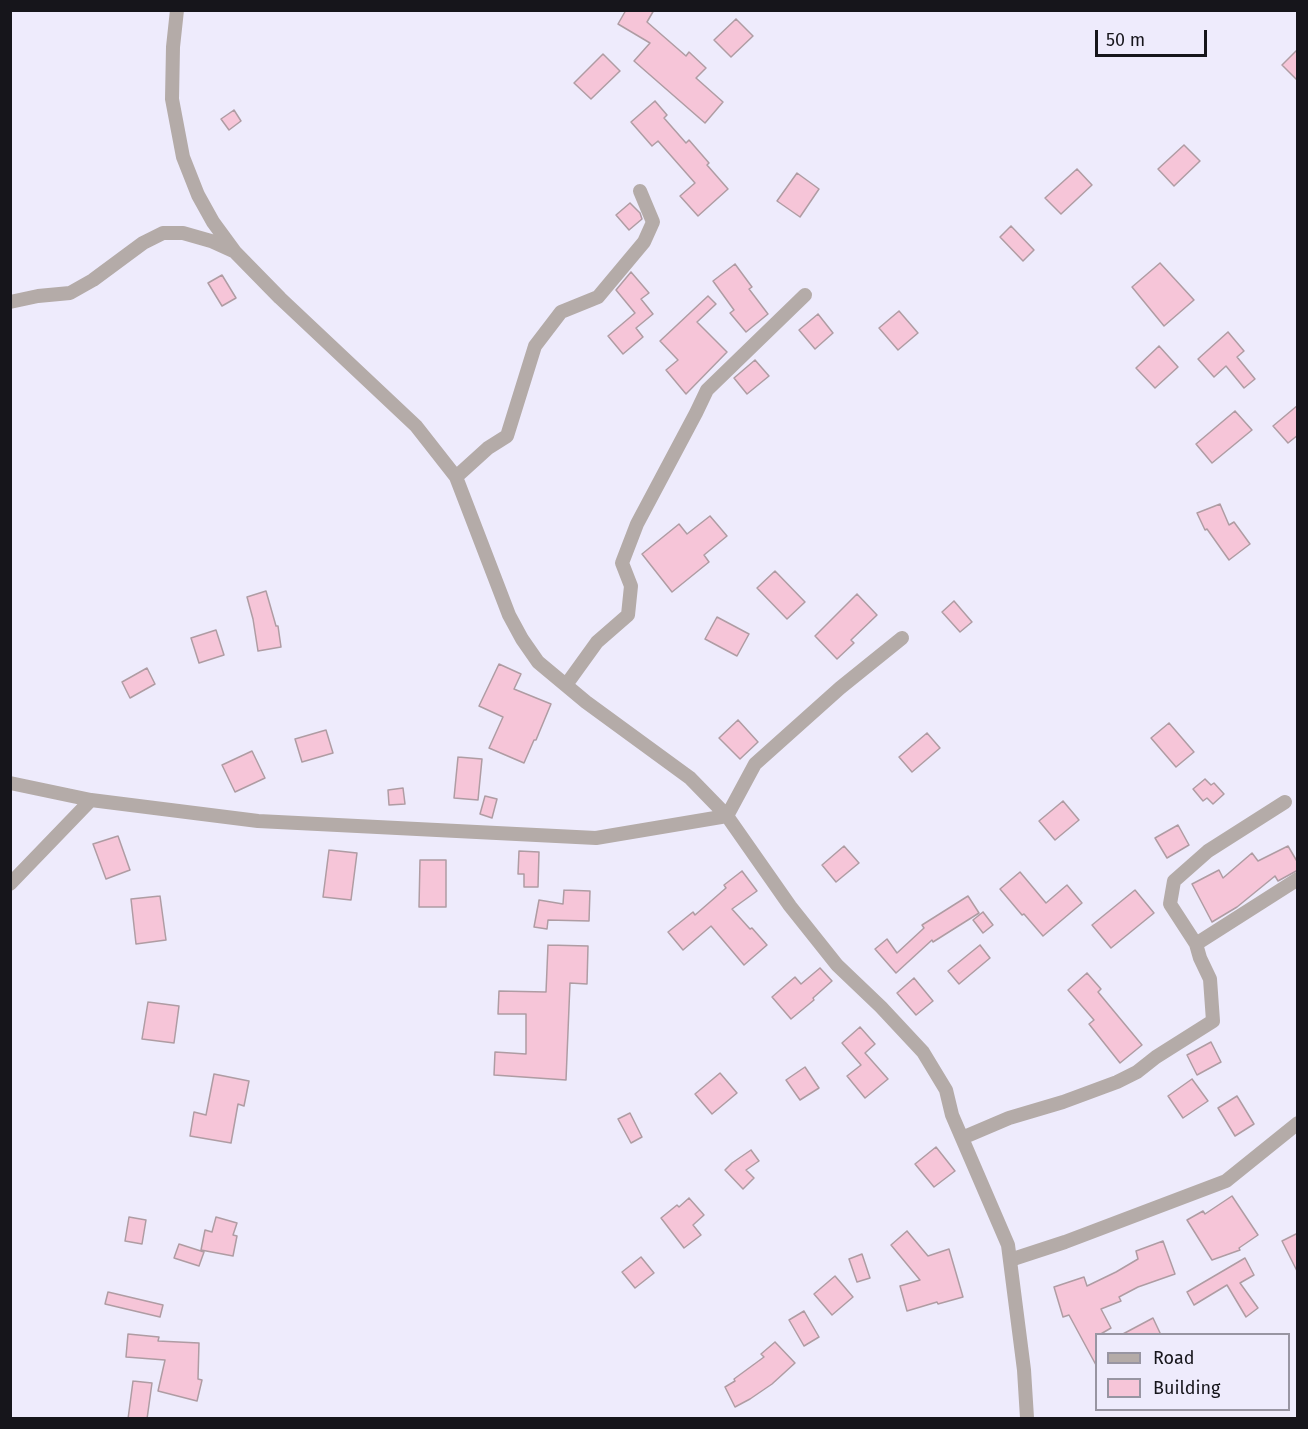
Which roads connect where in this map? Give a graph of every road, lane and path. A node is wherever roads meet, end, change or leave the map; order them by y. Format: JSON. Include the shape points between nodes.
{"nodes":[{"id":1,"x":177,"y":10,"type":"edge"},
{"id":2,"x":640,"y":191,"type":"dead end"},
{"id":3,"x":235,"y":252,"type":"junction"},
{"id":4,"x":805,"y":295,"type":"dead end"},
{"id":5,"x":10,"y":302,"type":"edge"},
{"id":6,"x":456,"y":477,"type":"junction"},
{"id":7,"x":902,"y":638,"type":"dead end"},
{"id":8,"x":566,"y":685,"type":"junction"},
{"id":9,"x":10,"y":783,"type":"edge"},
{"id":10,"x":91,"y":800,"type":"junction"},
{"id":11,"x":1285,"y":802,"type":"dead end"},
{"id":12,"x":728,"y":816,"type":"junction"},
{"id":13,"x":1298,"y":879,"type":"edge"},
{"id":14,"x":10,"y":884,"type":"edge"},
{"id":15,"x":1196,"y":944,"type":"junction"},
{"id":16,"x":1298,"y":1124,"type":"edge"},
{"id":17,"x":962,"y":1138,"type":"junction"},
{"id":18,"x":1010,"y":1260,"type":"junction"},
{"id":19,"x":1027,"y":1419,"type":"edge"}],
"edges":[{"from":1,"to":3,"type":"street","via":[[172,99],[183,157],[198,195]]},
{"from":2,"to":6,"type":"street","via":[[653,222],[645,242],[598,297],[561,312],[535,346],[507,436]]},
{"from":3,"to":5,"type":"street","via":[[212,240],[163,233],[70,292]]},
{"from":3,"to":6,"type":"street","via":[[416,426]]},
{"from":4,"to":8,"type":"street","via":[[707,390],[622,563],[631,586],[628,615],[597,642]]},
{"from":6,"to":8,"type":"street","via":[[509,615],[538,662]]},
{"from":7,"to":12,"type":"street","via":[[755,764]]},
{"from":8,"to":12,"type":"street","via":[[690,778]]},
{"from":9,"to":10,"type":"street"},
{"from":10,"to":12,"type":"street","via":[[258,821],[596,838]]},
{"from":10,"to":14,"type":"street"},
{"from":11,"to":15,"type":"street","via":[[1208,851],[1174,881],[1170,904]]},
{"from":12,"to":17,"type":"street","via":[[790,906],[837,965],[923,1052],[946,1090],[951,1115]]},
{"from":13,"to":15,"type":"street"},
{"from":15,"to":17,"type":"street","via":[[1210,979],[1213,1021],[1117,1082],[1008,1118]]},
{"from":16,"to":18,"type":"street","via":[[1226,1181]]},
{"from":17,"to":18,"type":"street","via":[[1008,1245]]},
{"from":18,"to":19,"type":"street"}]}
